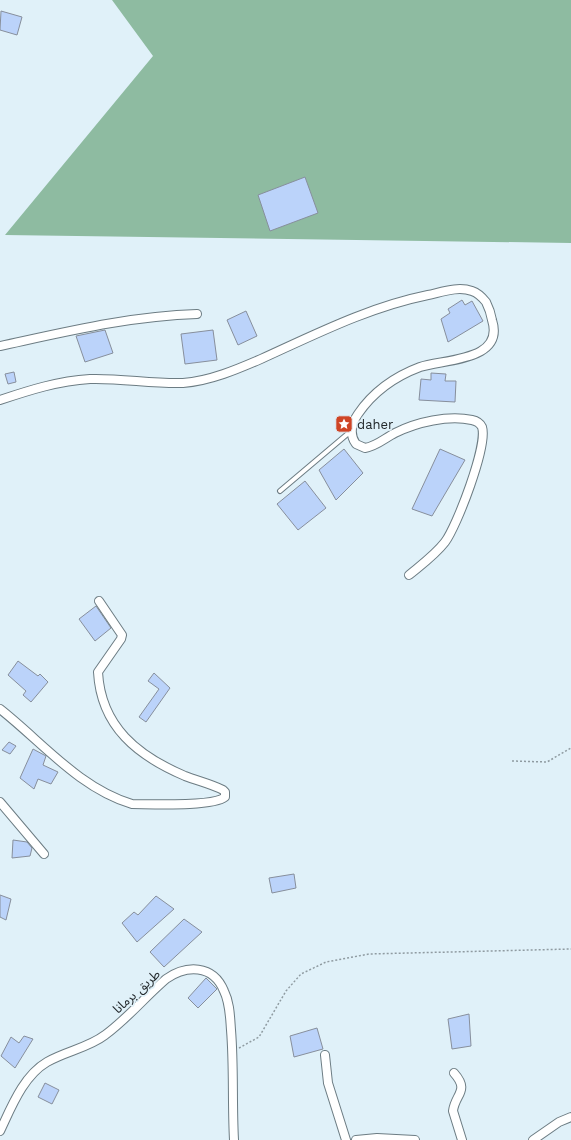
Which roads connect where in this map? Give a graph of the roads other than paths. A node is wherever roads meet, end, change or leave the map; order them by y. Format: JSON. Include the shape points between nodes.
{"nodes":[{"id":1,"x":197,"y":314,"type":"dead end"},
{"id":2,"x":0,"y":346,"type":"edge"},
{"id":3,"x":0,"y":400,"type":"edge"},
{"id":4,"x":351,"y":431,"type":"junction"},
{"id":5,"x":280,"y":491,"type":"dead end"},
{"id":6,"x":409,"y":575,"type":"dead end"},
{"id":7,"x":99,"y":601,"type":"dead end"},
{"id":8,"x":0,"y":709,"type":"edge"},
{"id":9,"x":0,"y":802,"type":"edge"},
{"id":10,"x":44,"y":854,"type":"dead end"},
{"id":11,"x":325,"y":1055,"type":"dead end"},
{"id":12,"x":454,"y":1073,"type":"dead end"},
{"id":13,"x":571,"y":1117,"type":"edge"},
{"id":14,"x":0,"y":1132,"type":"edge"},
{"id":15,"x":234,"y":1140,"type":"edge"},
{"id":16,"x":346,"y":1140,"type":"edge"},
{"id":17,"x":356,"y":1140,"type":"edge"},
{"id":18,"x":415,"y":1140,"type":"edge"},
{"id":19,"x":462,"y":1140,"type":"edge"},
{"id":20,"x":532,"y":1140,"type":"edge"}],
"edges":[{"from":1,"to":2,"type":"street","via":[[170,315],[90,326]]},
{"from":3,"to":4,"type":"street","via":[[43,385],[68,381],[112,379],[185,383],[207,379],[246,366],[373,310],[447,290],[461,289],[478,294],[487,304],[494,325],[490,344],[483,351],[419,368],[384,386],[360,411]]},
{"from":4,"to":5,"type":"lane"},
{"from":4,"to":6,"type":"street","via":[[356,444],[366,448],[422,422],[468,420],[477,422],[481,427],[482,437],[470,486],[454,528],[445,542]]},
{"from":7,"to":8,"type":"street","via":[[122,635],[98,672],[103,699],[112,722],[122,735],[144,754],[179,773],[223,790],[225,797],[210,803],[197,804],[124,802],[74,773]]},
{"from":9,"to":10,"type":"street"},
{"from":11,"to":16,"type":"street","via":[[328,1083]]},
{"from":12,"to":19,"type":"street","via":[[462,1086],[461,1095],[453,1111]]},
{"from":13,"to":20,"type":"street"},
{"from":14,"to":15,"type":"street","name":"طريق برمانا","via":[[20,1093],[37,1070],[47,1062],[104,1036],[175,972],[194,969],[208,973],[219,982],[228,1004],[233,1052]]},
{"from":17,"to":18,"type":"street"}]}
